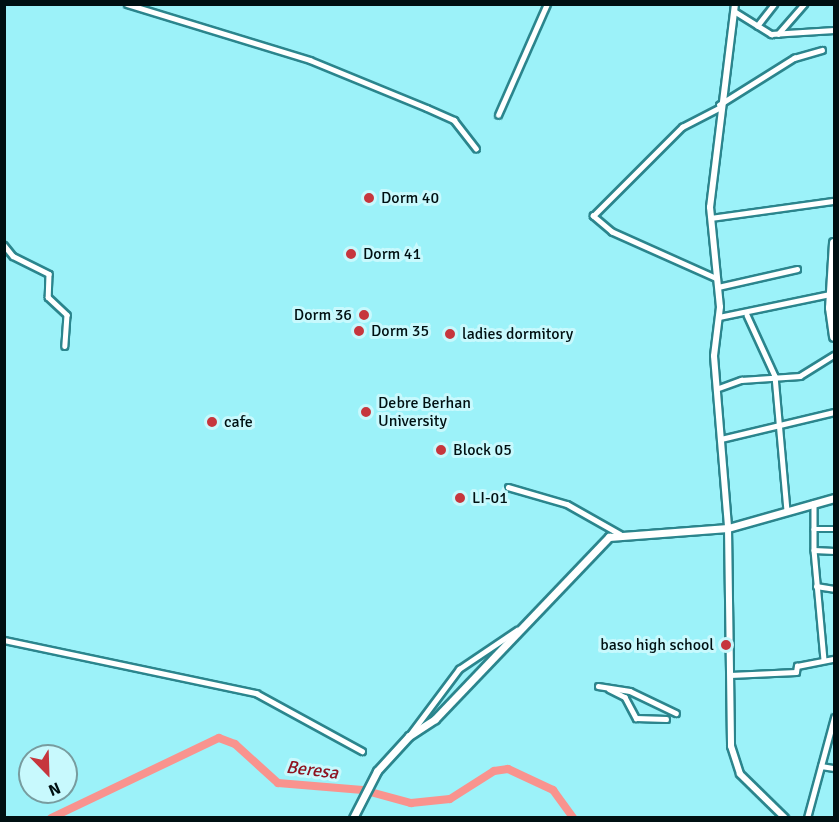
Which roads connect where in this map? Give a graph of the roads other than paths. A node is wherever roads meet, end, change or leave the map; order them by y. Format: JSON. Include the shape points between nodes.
{"nodes":[{"id":1,"x":127,"y":4,"type":"edge"},
{"id":2,"x":547,"y":4,"type":"edge"},
{"id":3,"x":774,"y":4,"type":"edge"},
{"id":4,"x":801,"y":6,"type":"edge"},
{"id":5,"x":735,"y":8,"type":"edge"},
{"id":6,"x":757,"y":26,"type":"junction"},
{"id":7,"x":834,"y":30,"type":"edge"},
{"id":8,"x":778,"y":34,"type":"junction"},
{"id":9,"x":822,"y":50,"type":"dead end"},
{"id":10,"x":719,"y":106,"type":"junction"},
{"id":11,"x":498,"y":116,"type":"dead end"},
{"id":12,"x":476,"y":148,"type":"dead end"},
{"id":13,"x":834,"y":201,"type":"edge"},
{"id":14,"x":711,"y":218,"type":"junction"},
{"id":15,"x":834,"y":243,"type":"edge"},
{"id":16,"x":4,"y":245,"type":"edge"},
{"id":17,"x":797,"y":269,"type":"dead end"},
{"id":18,"x":717,"y":279,"type":"junction"},
{"id":19,"x":718,"y":287,"type":"junction"},
{"id":20,"x":830,"y":294,"type":"junction"},
{"id":21,"x":747,"y":315,"type":"junction"},
{"id":22,"x":718,"y":317,"type":"junction"},
{"id":23,"x":834,"y":337,"type":"edge"},
{"id":24,"x":65,"y":346,"type":"dead end"},
{"id":25,"x":834,"y":355,"type":"edge"},
{"id":26,"x":775,"y":376,"type":"junction"},
{"id":27,"x":716,"y":389,"type":"junction"},
{"id":28,"x":834,"y":412,"type":"edge"},
{"id":29,"x":778,"y":424,"type":"junction"},
{"id":30,"x":721,"y":440,"type":"junction"},
{"id":31,"x":508,"y":488,"type":"dead end"},
{"id":32,"x":834,"y":498,"type":"edge"},
{"id":33,"x":814,"y":503,"type":"junction"},
{"id":34,"x":787,"y":511,"type":"junction"},
{"id":35,"x":728,"y":528,"type":"junction"},
{"id":36,"x":814,"y":529,"type":"junction"},
{"id":37,"x":834,"y":529,"type":"edge"},
{"id":38,"x":620,"y":534,"type":"junction"},
{"id":39,"x":814,"y":550,"type":"junction"},
{"id":40,"x":834,"y":551,"type":"edge"},
{"id":41,"x":816,"y":585,"type":"junction"},
{"id":42,"x":834,"y":589,"type":"edge"},
{"id":43,"x":525,"y":624,"type":"junction"},
{"id":44,"x":4,"y":640,"type":"edge"},
{"id":45,"x":834,"y":659,"type":"edge"},
{"id":46,"x":824,"y":660,"type":"junction"},
{"id":47,"x":730,"y":675,"type":"junction"},
{"id":48,"x":676,"y":713,"type":"dead end"},
{"id":49,"x":666,"y":719,"type":"dead end"},
{"id":50,"x":834,"y":720,"type":"edge"},
{"id":51,"x":409,"y":736,"type":"junction"},
{"id":52,"x":362,"y":751,"type":"dead end"},
{"id":53,"x":821,"y":766,"type":"junction"},
{"id":54,"x":834,"y":768,"type":"edge"},
{"id":55,"x":354,"y":817,"type":"edge"},
{"id":56,"x":786,"y":818,"type":"edge"},
{"id":57,"x":807,"y":818,"type":"edge"}],
"edges":[{"from":1,"to":12,"type":"street","via":[[310,60],[427,108],[454,120]]},
{"from":2,"to":11,"type":"street"},
{"from":3,"to":6,"type":"street"},
{"from":4,"to":8,"type":"street"},
{"from":5,"to":6,"type":"street"},
{"from":5,"to":10,"type":"street"},
{"from":6,"to":8,"type":"street"},
{"from":7,"to":8,"type":"street"},
{"from":9,"to":10,"type":"street","via":[[794,58]]},
{"from":10,"to":14,"type":"street"},
{"from":10,"to":18,"type":"street","via":[[681,127],[593,216],[612,232]]},
{"from":13,"to":14,"type":"street"},
{"from":14,"to":18,"type":"street"},
{"from":15,"to":20,"type":"highway"},
{"from":16,"to":24,"type":"street","via":[[13,256],[49,274],[48,297],[67,315]]},
{"from":17,"to":19,"type":"street"},
{"from":18,"to":19,"type":"street"},
{"from":19,"to":22,"type":"street"},
{"from":20,"to":21,"type":"street"},
{"from":20,"to":23,"type":"highway"},
{"from":21,"to":22,"type":"street"},
{"from":21,"to":26,"type":"street"},
{"from":22,"to":27,"type":"street"},
{"from":25,"to":26,"type":"street","via":[[800,376]]},
{"from":26,"to":27,"type":"street"},
{"from":26,"to":29,"type":"street"},
{"from":27,"to":30,"type":"street"},
{"from":28,"to":29,"type":"street"},
{"from":29,"to":30,"type":"street"},
{"from":29,"to":34,"type":"street"},
{"from":30,"to":35,"type":"street"},
{"from":31,"to":38,"type":"street","via":[[567,504]]},
{"from":32,"to":33,"type":"main road"},
{"from":33,"to":34,"type":"main road"},
{"from":33,"to":36,"type":"street"},
{"from":34,"to":35,"type":"main road"},
{"from":35,"to":38,"type":"main road"},
{"from":35,"to":47,"type":"street"},
{"from":36,"to":37,"type":"street"},
{"from":36,"to":39,"type":"street"},
{"from":38,"to":43,"type":"main road","via":[[599,544]]},
{"from":39,"to":40,"type":"street"},
{"from":39,"to":41,"type":"street"},
{"from":41,"to":42,"type":"street"},
{"from":41,"to":46,"type":"street"},
{"from":43,"to":51,"type":"main road","via":[[435,719]]},
{"from":43,"to":51,"type":"street","via":[[459,669]]},
{"from":44,"to":52,"type":"street","via":[[256,693]]},
{"from":45,"to":46,"type":"street"},
{"from":46,"to":47,"type":"street","via":[[797,666],[796,672]]},
{"from":47,"to":56,"type":"street","via":[[736,765]]},
{"from":48,"to":49,"type":"street","via":[[630,691],[598,686],[625,697],[636,718]]},
{"from":50,"to":53,"type":"street"},
{"from":51,"to":55,"type":"main road","via":[[377,771]]},
{"from":53,"to":54,"type":"street"},
{"from":53,"to":57,"type":"street"}]}
